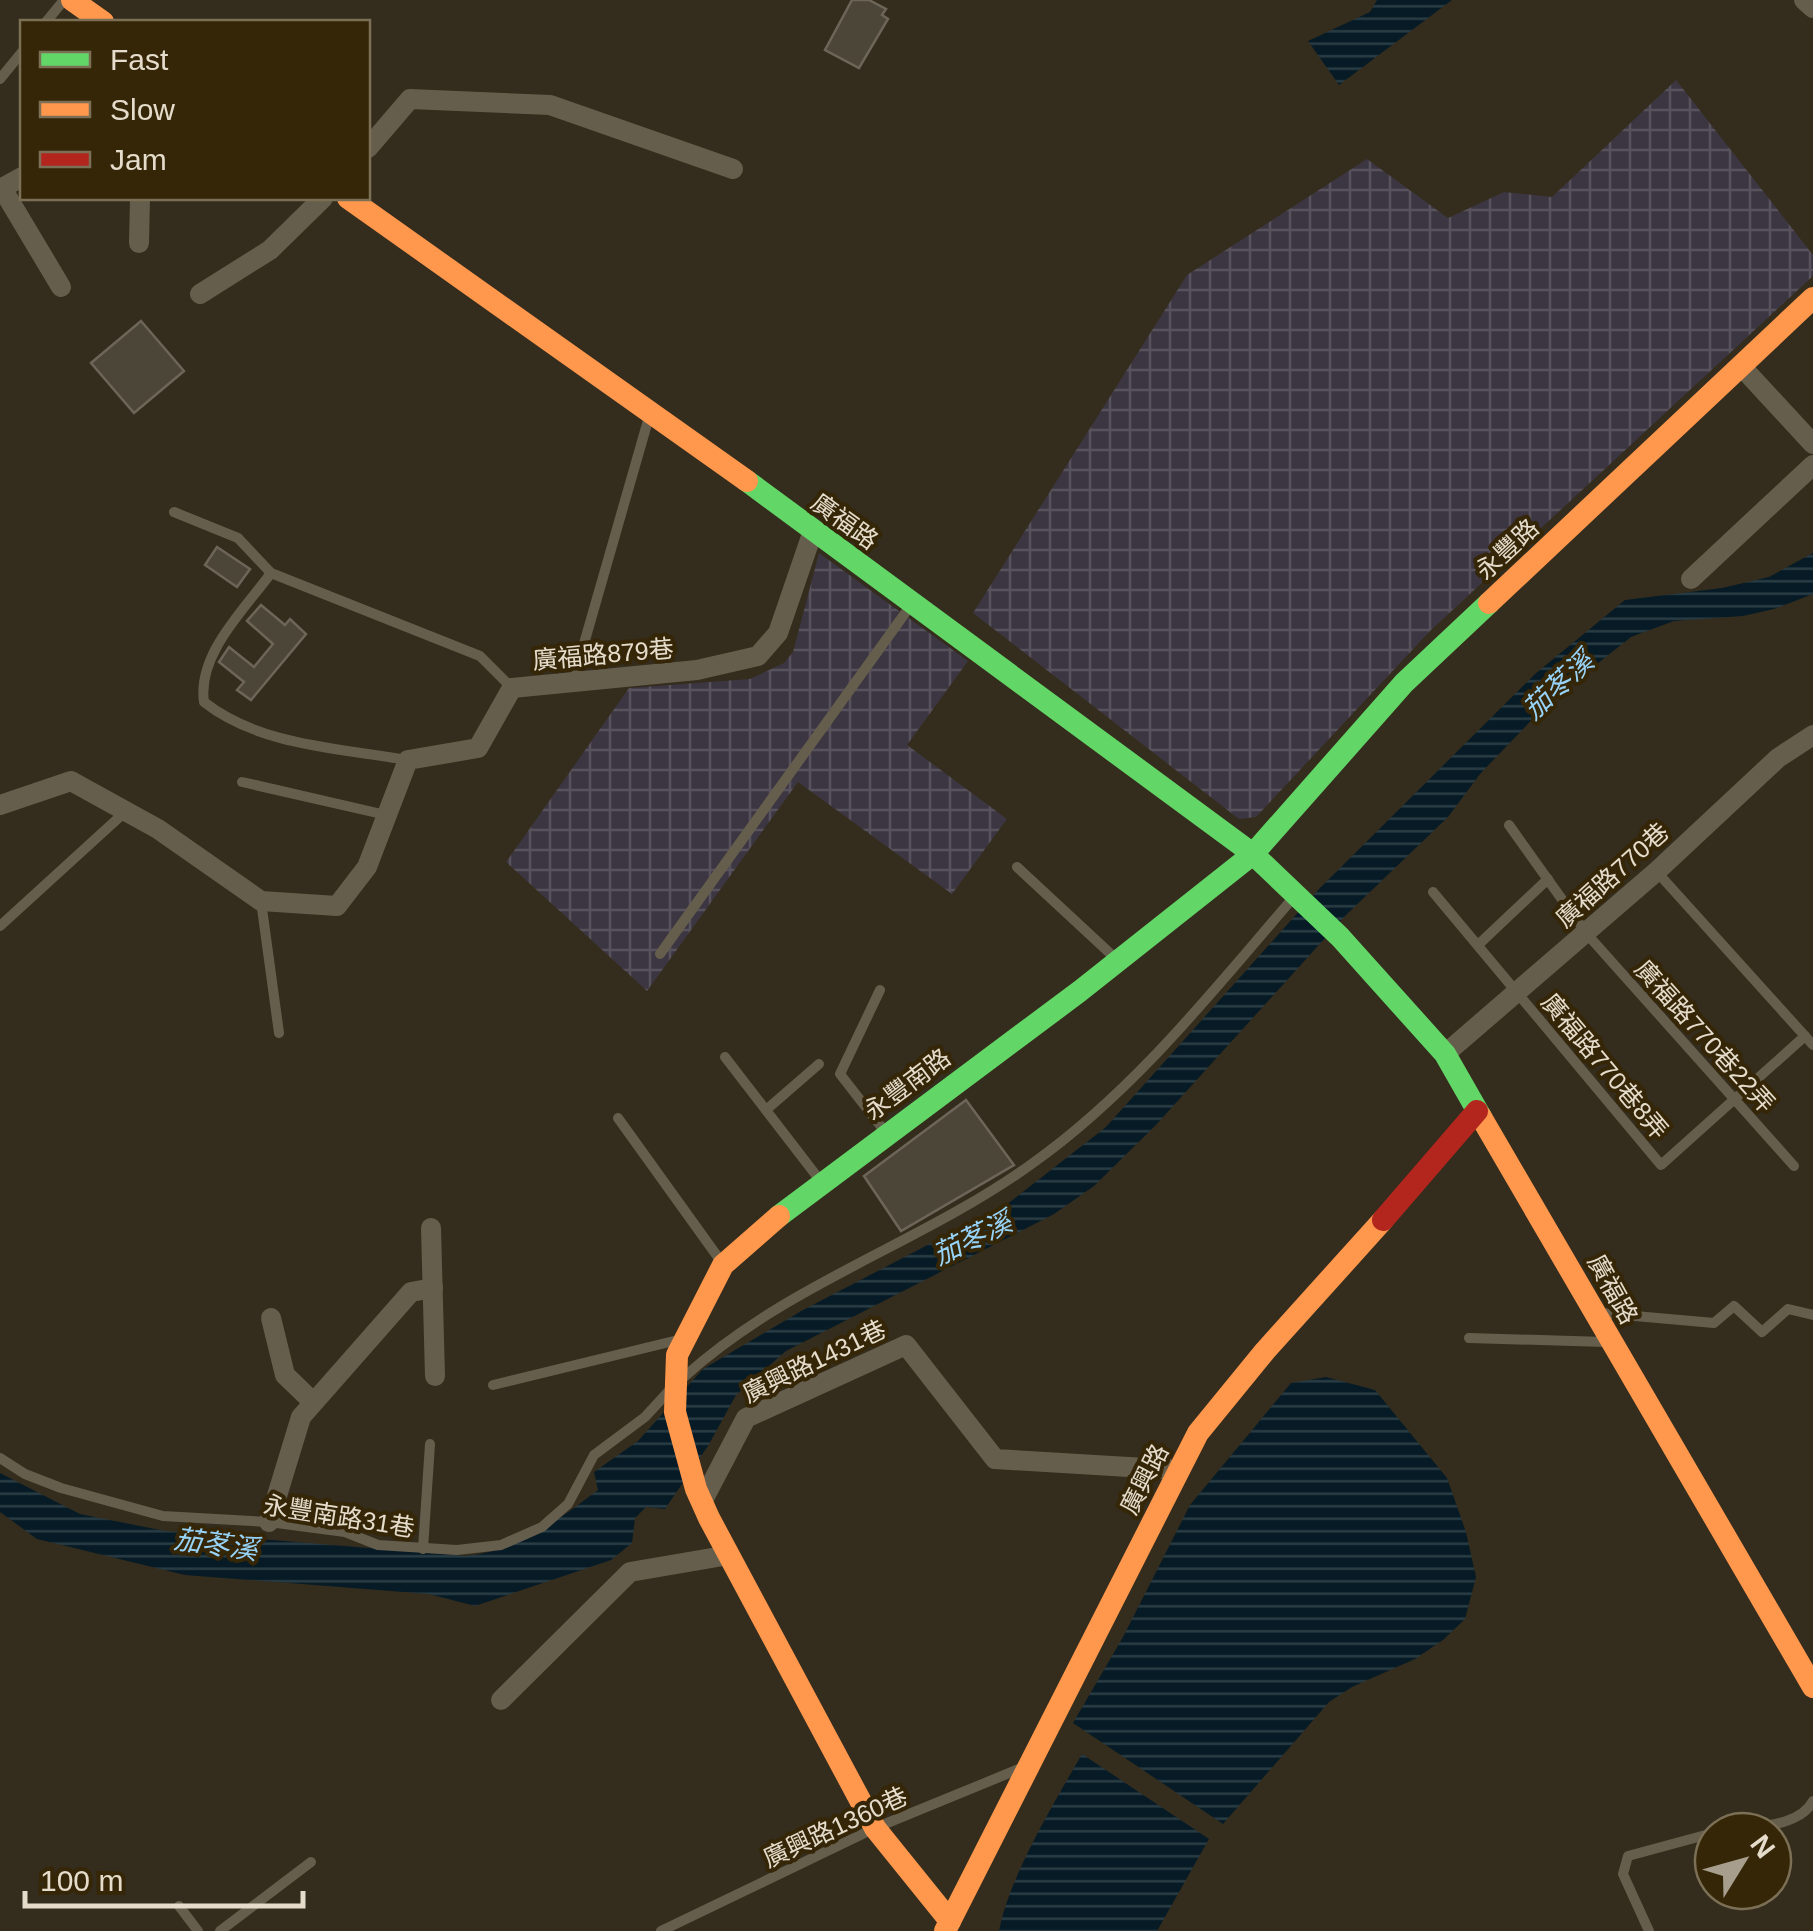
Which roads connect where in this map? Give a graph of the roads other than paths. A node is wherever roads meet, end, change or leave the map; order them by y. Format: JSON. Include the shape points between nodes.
{"nodes":[{"id":1,"x":64,"y":0,"type":"edge"},
{"id":2,"x":72,"y":0,"type":"edge"},
{"id":3,"x":1804,"y":0,"type":"edge"},
{"id":4,"x":1813,"y":8,"type":"edge"},
{"id":5,"x":48,"y":20,"type":"edge"},
{"id":6,"x":100,"y":20,"type":"edge"},
{"id":7,"x":20,"y":55,"type":"edge"},
{"id":8,"x":0,"y":80,"type":"edge"},
{"id":9,"x":370,"y":146,"type":"edge"},
{"id":10,"x":733,"y":169,"type":"dead end"},
{"id":11,"x":2,"y":188,"type":"edge"},
{"id":12,"x":140,"y":200,"type":"edge"},
{"id":13,"x":320,"y":200,"type":"edge"},
{"id":14,"x":351,"y":200,"type":"edge"},
{"id":15,"x":139,"y":243,"type":"dead end"},
{"id":16,"x":61,"y":287,"type":"dead end"},
{"id":17,"x":200,"y":294,"type":"dead end"},
{"id":18,"x":1813,"y":298,"type":"edge"},
{"id":19,"x":1741,"y":366,"type":"junction"},
{"id":20,"x":651,"y":411,"type":"junction"},
{"id":21,"x":1813,"y":444,"type":"edge"},
{"id":22,"x":1813,"y":465,"type":"edge"},
{"id":23,"x":174,"y":512,"type":"dead end"},
{"id":24,"x":813,"y":531,"type":"junction"},
{"id":25,"x":272,"y":573,"type":"junction"},
{"id":26,"x":1691,"y":578,"type":"dead end"},
{"id":27,"x":912,"y":604,"type":"junction"},
{"id":28,"x":573,"y":682,"type":"junction"},
{"id":29,"x":512,"y":688,"type":"junction"},
{"id":30,"x":1813,"y":735,"type":"edge"},
{"id":31,"x":408,"y":760,"type":"junction"},
{"id":32,"x":242,"y":782,"type":"dead end"},
{"id":33,"x":0,"y":805,"type":"edge"},
{"id":34,"x":126,"y":811,"type":"junction"},
{"id":35,"x":387,"y":816,"type":"junction"},
{"id":36,"x":1509,"y":825,"type":"dead end"},
{"id":37,"x":1252,"y":854,"type":"junction"},
{"id":38,"x":1016,"y":868,"type":"dead end"},
{"id":39,"x":1656,"y":871,"type":"junction"},
{"id":40,"x":1548,"y":880,"type":"junction"},
{"id":41,"x":1433,"y":892,"type":"dead end"},
{"id":42,"x":1298,"y":898,"type":"junction"},
{"id":43,"x":261,"y":902,"type":"junction"},
{"id":44,"x":0,"y":926,"type":"edge"},
{"id":45,"x":1586,"y":933,"type":"junction"},
{"id":46,"x":1478,"y":945,"type":"junction"},
{"id":47,"x":660,"y":954,"type":"dead end"},
{"id":48,"x":1118,"y":962,"type":"junction"},
{"id":49,"x":880,"y":990,"type":"dead end"},
{"id":50,"x":1518,"y":993,"type":"junction"},
{"id":51,"x":279,"y":1033,"type":"dead end"},
{"id":52,"x":1809,"y":1040,"type":"edge"},
{"id":53,"x":1446,"y":1054,"type":"junction"},
{"id":54,"x":725,"y":1057,"type":"dead end"},
{"id":55,"x":819,"y":1064,"type":"dead end"},
{"id":56,"x":1733,"y":1098,"type":"junction"},
{"id":57,"x":766,"y":1110,"type":"junction"},
{"id":58,"x":1478,"y":1111,"type":"junction"},
{"id":59,"x":618,"y":1118,"type":"dead end"},
{"id":60,"x":886,"y":1134,"type":"junction"},
{"id":61,"x":1794,"y":1166,"type":"dead end"},
{"id":62,"x":822,"y":1183,"type":"junction"},
{"id":63,"x":431,"y":1228,"type":"dead end"},
{"id":64,"x":724,"y":1265,"type":"junction"},
{"id":65,"x":432,"y":1288,"type":"junction"},
{"id":66,"x":1594,"y":1312,"type":"junction"},
{"id":67,"x":1813,"y":1315,"type":"edge"},
{"id":68,"x":272,"y":1318,"type":"dead end"},
{"id":69,"x":1469,"y":1338,"type":"dead end"},
{"id":70,"x":684,"y":1339,"type":"junction"},
{"id":71,"x":1610,"y":1342,"type":"junction"},
{"id":72,"x":435,"y":1376,"type":"dead end"},
{"id":73,"x":492,"y":1385,"type":"dead end"},
{"id":74,"x":674,"y":1386,"type":"junction"},
{"id":75,"x":313,"y":1402,"type":"junction"},
{"id":76,"x":430,"y":1444,"type":"dead end"},
{"id":77,"x":0,"y":1458,"type":"edge"},
{"id":78,"x":1180,"y":1470,"type":"junction"},
{"id":79,"x":702,"y":1502,"type":"junction"},
{"id":80,"x":269,"y":1522,"type":"junction"},
{"id":81,"x":422,"y":1550,"type":"junction"},
{"id":82,"x":729,"y":1555,"type":"junction"},
{"id":83,"x":1813,"y":1686,"type":"edge"},
{"id":84,"x":501,"y":1700,"type":"dead end"},
{"id":85,"x":1029,"y":1765,"type":"junction"},
{"id":86,"x":1813,"y":1801,"type":"edge"},
{"id":87,"x":1793,"y":1819,"type":"edge"},
{"id":88,"x":874,"y":1828,"type":"junction"},
{"id":89,"x":1693,"y":1838,"type":"edge"},
{"id":90,"x":311,"y":1862,"type":"dead end"},
{"id":91,"x":179,"y":1906,"type":"dead end"},
{"id":92,"x":948,"y":1926,"type":"edge"},
{"id":93,"x":198,"y":1931,"type":"edge"},
{"id":94,"x":220,"y":1931,"type":"edge"},
{"id":95,"x":661,"y":1931,"type":"edge"},
{"id":96,"x":1649,"y":1931,"type":"edge"}],
"edges":[{"from":1,"to":5,"type":"lane"},
{"from":2,"to":6,"type":"street"},
{"from":3,"to":4,"type":"street"},
{"from":7,"to":8,"type":"lane"},
{"from":9,"to":10,"type":"street","via":[[410,99],[550,105]]},
{"from":11,"to":16,"type":"street"},
{"from":12,"to":15,"type":"street"},
{"from":13,"to":17,"type":"street","via":[[270,250]]},
{"from":14,"to":20,"type":"street","name":"廣福路"},
{"from":18,"to":19,"type":"street","name":"永豐路"},
{"from":19,"to":21,"type":"street"},
{"from":19,"to":37,"type":"street","name":"永豐路","via":[[1404,682]]},
{"from":20,"to":24,"type":"street","name":"廣福路"},
{"from":20,"to":28,"type":"lane"},
{"from":22,"to":26,"type":"street"},
{"from":23,"to":25,"type":"lane","via":[[238,538]]},
{"from":24,"to":27,"type":"street","name":"廣福路"},
{"from":24,"to":28,"type":"street","name":"廣福路879巷","via":[[778,633],[758,656],[697,670]]},
{"from":25,"to":29,"type":"lane","via":[[480,656]]},
{"from":25,"to":31,"type":"lane","via":[[209,663],[204,702],[254,733]]},
{"from":27,"to":37,"type":"street","name":"廣福路"},
{"from":27,"to":47,"type":"lane"},
{"from":28,"to":29,"type":"street","name":"廣福路879巷"},
{"from":29,"to":31,"type":"street","name":"廣福路879巷","via":[[478,748]]},
{"from":30,"to":39,"type":"street","name":"廣福路770巷","via":[[1778,758]]},
{"from":31,"to":35,"type":"street"},
{"from":32,"to":35,"type":"lane"},
{"from":33,"to":34,"type":"street","via":[[71,781]]},
{"from":34,"to":43,"type":"street"},
{"from":34,"to":44,"type":"lane"},
{"from":35,"to":43,"type":"street","via":[[368,867],[337,906]]},
{"from":36,"to":40,"type":"lane","name":"廣福路770巷22弄"},
{"from":37,"to":42,"type":"street","name":"廣福路"},
{"from":37,"to":48,"type":"street","name":"永豐南路"},
{"from":38,"to":48,"type":"lane"},
{"from":39,"to":45,"type":"street","name":"廣福路770巷"},
{"from":39,"to":52,"type":"lane"},
{"from":40,"to":45,"type":"lane","name":"廣福路770巷22弄"},
{"from":40,"to":46,"type":"lane"},
{"from":41,"to":46,"type":"lane","name":"廣福路770巷8弄"},
{"from":42,"to":53,"type":"street","name":"廣福路"},
{"from":42,"to":74,"type":"lane","name":"永豐南路31巷","via":[[1115,1097],[1033,1164],[787,1300],[720,1344]]},
{"from":43,"to":51,"type":"lane"},
{"from":45,"to":50,"type":"street","name":"廣福路770巷"},
{"from":45,"to":56,"type":"lane","name":"廣福路770巷22弄"},
{"from":46,"to":50,"type":"lane","name":"廣福路770巷8弄"},
{"from":48,"to":60,"type":"street","name":"永豐南路"},
{"from":49,"to":60,"type":"lane","via":[[840,1074]]},
{"from":50,"to":53,"type":"street","name":"廣福路770巷"},
{"from":50,"to":56,"type":"lane","name":"廣福路770巷8弄","via":[[1661,1165]]},
{"from":52,"to":56,"type":"lane"},
{"from":53,"to":58,"type":"street","name":"廣福路"},
{"from":54,"to":57,"type":"lane"},
{"from":55,"to":57,"type":"lane"},
{"from":56,"to":61,"type":"lane","name":"廣福路770巷22弄"},
{"from":57,"to":62,"type":"lane"},
{"from":58,"to":66,"type":"street","name":"廣福路"},
{"from":58,"to":78,"type":"street","name":"廣興路","via":[[1239,1379],[1198,1433]]},
{"from":59,"to":64,"type":"lane"},
{"from":60,"to":62,"type":"street","name":"永豐南路"},
{"from":62,"to":64,"type":"street","name":"永豐南路"},
{"from":63,"to":65,"type":"street"},
{"from":64,"to":70,"type":"street","name":"永豐南路"},
{"from":65,"to":72,"type":"street"},
{"from":65,"to":75,"type":"street","via":[[411,1292]]},
{"from":66,"to":67,"type":"lane","via":[[1714,1322],[1734,1306],[1762,1332],[1788,1309]]},
{"from":66,"to":71,"type":"street","name":"廣福路"},
{"from":68,"to":75,"type":"street","via":[[285,1375]]},
{"from":69,"to":71,"type":"lane"},
{"from":70,"to":73,"type":"lane"},
{"from":70,"to":74,"type":"street","name":"永豐南路"},
{"from":71,"to":83,"type":"street","name":"廣福路"},
{"from":74,"to":79,"type":"street","name":"永豐南路","via":[[675,1412]]},
{"from":74,"to":81,"type":"lane","name":"永豐南路31巷","via":[[646,1417],[594,1455],[568,1504],[542,1527],[501,1546]]},
{"from":75,"to":80,"type":"street","via":[[301,1417]]},
{"from":76,"to":81,"type":"lane"},
{"from":77,"to":80,"type":"lane","name":"永豐南路31巷","via":[[61,1488],[163,1516]]},
{"from":78,"to":79,"type":"street","name":"廣興路1431巷","via":[[995,1459],[906,1345],[746,1418]]},
{"from":78,"to":85,"type":"street","name":"廣興路"},
{"from":79,"to":82,"type":"street"},
{"from":80,"to":81,"type":"lane","name":"永豐南路31巷"},
{"from":82,"to":84,"type":"street","via":[[630,1572]]},
{"from":82,"to":88,"type":"street"},
{"from":85,"to":88,"type":"lane","name":"廣興路1360巷"},
{"from":85,"to":92,"type":"street","name":"廣興路"},
{"from":86,"to":87,"type":"lane"},
{"from":88,"to":92,"type":"street"},
{"from":88,"to":95,"type":"lane","name":"廣興路1360巷"},
{"from":89,"to":96,"type":"lane","via":[[1628,1856],[1623,1874]]},
{"from":90,"to":94,"type":"lane"},
{"from":91,"to":93,"type":"lane"}]}
